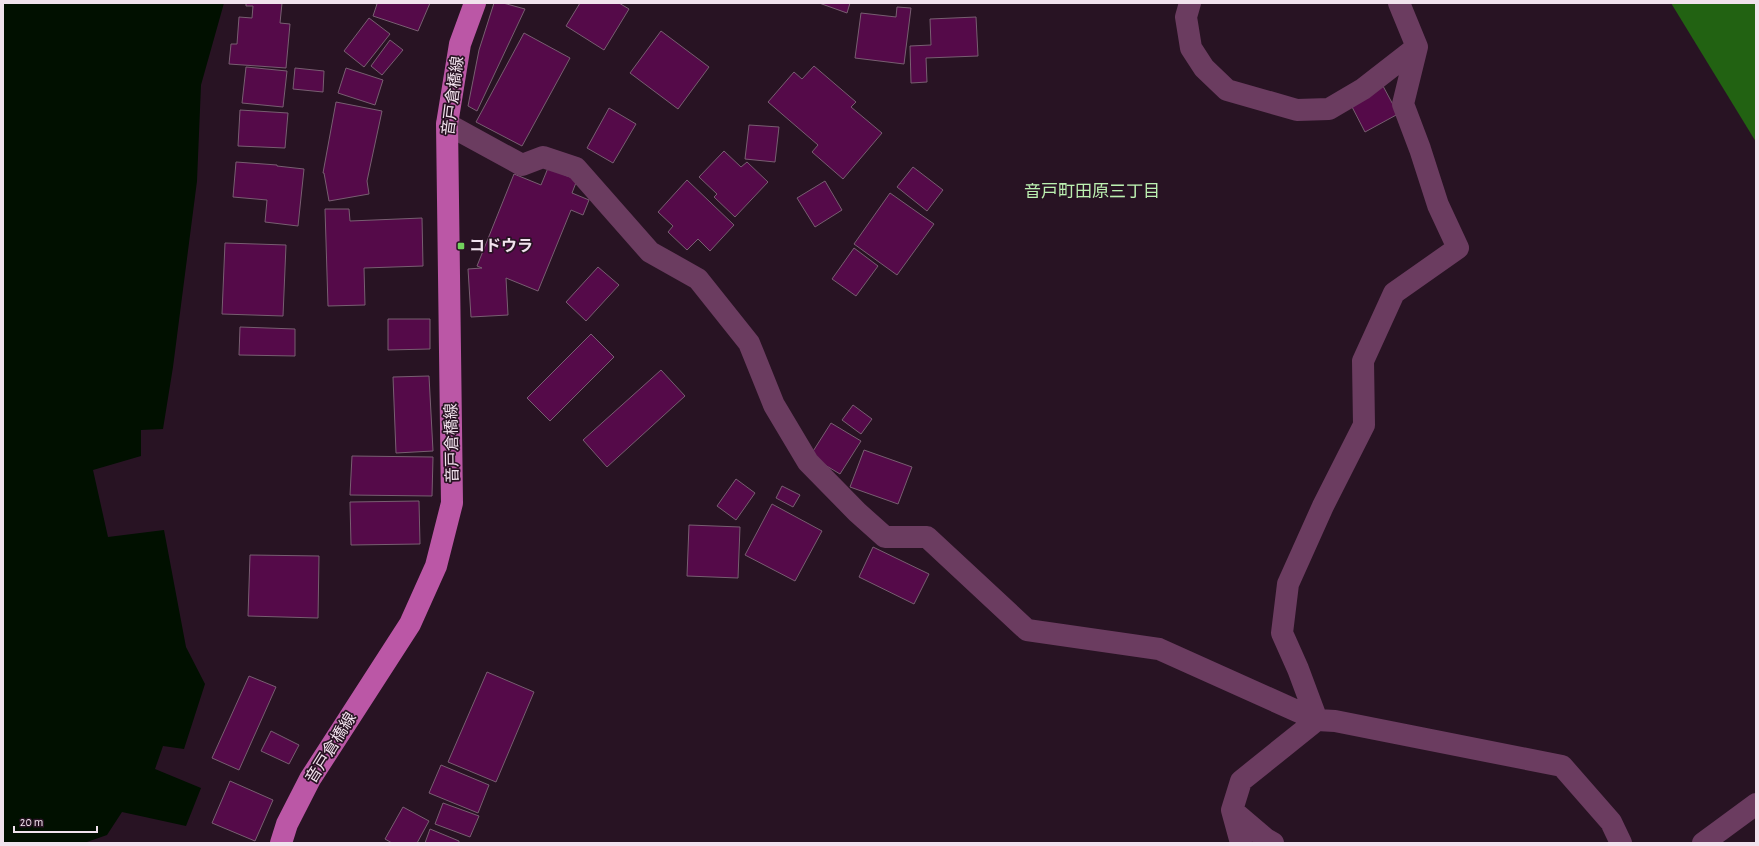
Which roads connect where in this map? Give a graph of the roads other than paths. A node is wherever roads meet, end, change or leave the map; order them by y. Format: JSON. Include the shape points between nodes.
{"nodes":[{"id":1,"x":475,"y":3,"type":"edge"},
{"id":2,"x":1190,"y":3,"type":"edge"},
{"id":3,"x":1399,"y":3,"type":"edge"},
{"id":4,"x":1417,"y":48,"type":"junction"},
{"id":5,"x":447,"y":124,"type":"junction"},
{"id":6,"x":1317,"y":720,"type":"junction"},
{"id":7,"x":1756,"y":804,"type":"edge"},
{"id":8,"x":1232,"y":810,"type":"junction"},
{"id":9,"x":282,"y":843,"type":"edge"},
{"id":10,"x":1241,"y":843,"type":"edge"},
{"id":11,"x":1272,"y":843,"type":"edge"},
{"id":12,"x":1621,"y":843,"type":"edge"},
{"id":13,"x":1703,"y":843,"type":"edge"}],
"edges":[{"from":1,"to":5,"type":"main road","name":"音戸倉橋線","via":[[460,44]]},
{"from":2,"to":4,"type":"street","via":[[1186,16],[1191,48],[1204,68],[1227,90],[1297,110],[1329,109],[1363,89]]},
{"from":3,"to":4,"type":"street"},
{"from":4,"to":6,"type":"street","via":[[1403,104],[1438,205],[1458,248],[1394,293],[1363,361],[1364,425],[1323,506],[1288,584],[1282,633]]},
{"from":5,"to":6,"type":"street","via":[[522,165],[543,157],[576,168],[650,252],[698,279],[749,343],[774,405],[808,462],[885,537],[927,537],[1027,630],[1159,649]]},
{"from":5,"to":9,"type":"main road","name":"音戸倉橋線","via":[[452,503],[436,566],[410,624],[310,779],[287,824]]},
{"from":6,"to":8,"type":"street","via":[[1241,781]]},
{"from":6,"to":12,"type":"street","via":[[1335,721],[1562,766],[1612,822]]},
{"from":7,"to":13,"type":"street"},
{"from":8,"to":10,"type":"street"},
{"from":8,"to":11,"type":"street"}]}
